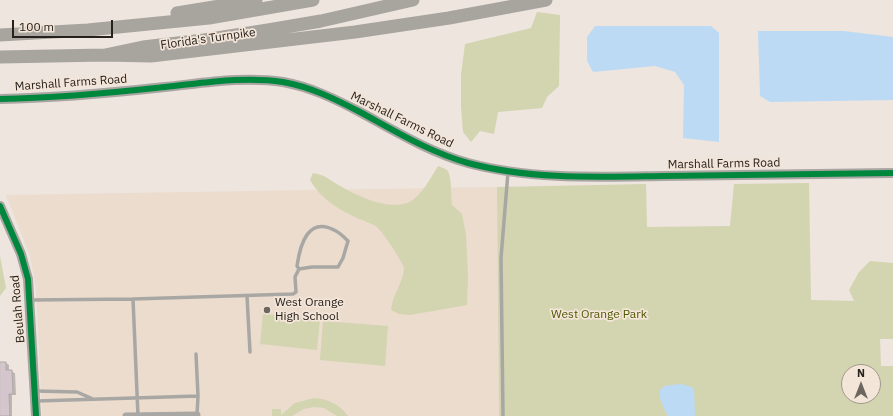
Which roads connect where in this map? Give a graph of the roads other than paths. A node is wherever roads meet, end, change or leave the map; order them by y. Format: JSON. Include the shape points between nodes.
{"nodes":[{"id":1,"x":256,"y":0,"type":"edge"},
{"id":2,"x":313,"y":0,"type":"edge"},
{"id":3,"x":413,"y":0,"type":"edge"},
{"id":4,"x":546,"y":0,"type":"edge"},
{"id":5,"x":88,"y":30,"type":"junction"},
{"id":6,"x":0,"y":35,"type":"edge"},
{"id":7,"x":105,"y":54,"type":"junction"},
{"id":8,"x":0,"y":57,"type":"edge"},
{"id":9,"x":0,"y":98,"type":"edge"},
{"id":10,"x":508,"y":171,"type":"junction"},
{"id":11,"x":893,"y":174,"type":"edge"},
{"id":12,"x":0,"y":206,"type":"edge"},
{"id":13,"x":299,"y":269,"type":"junction"},
{"id":14,"x":247,"y":296,"type":"junction"},
{"id":15,"x":132,"y":299,"type":"junction"},
{"id":16,"x":30,"y":300,"type":"junction"},
{"id":17,"x":250,"y":352,"type":"dead end"},
{"id":18,"x":196,"y":354,"type":"dead end"},
{"id":19,"x":35,"y":396,"type":"junction"},
{"id":20,"x":198,"y":396,"type":"junction"},
{"id":21,"x":138,"y":398,"type":"junction"},
{"id":22,"x":94,"y":399,"type":"junction"},
{"id":23,"x":197,"y":414,"type":"joint"},
{"id":24,"x":36,"y":416,"type":"edge"},
{"id":25,"x":126,"y":416,"type":"edge"},
{"id":26,"x":138,"y":416,"type":"edge"},
{"id":27,"x":503,"y":416,"type":"edge"}],
"edges":[{"from":1,"to":5,"type":"highway"},
{"from":2,"to":5,"type":"highway","name":"Florida's Turnpike","via":[[209,18]]},
{"from":3,"to":7,"type":"highway","name":"Florida's Turnpike","via":[[321,21]]},
{"from":4,"to":7,"type":"highway","via":[[355,32],[151,56]]},
{"from":5,"to":6,"type":"highway","name":"Florida's Turnpike"},
{"from":7,"to":8,"type":"highway","name":"Florida's Turnpike"},
{"from":9,"to":10,"type":"street","name":"Marshall Farms Road","via":[[92,95],[234,80],[282,82],[325,94],[447,156]]},
{"from":10,"to":11,"type":"street","name":"Marshall Farms Road","via":[[552,175],[635,176]]},
{"from":10,"to":27,"type":"lane","via":[[501,258]]},
{"from":12,"to":16,"type":"street","name":"Beulah Road","via":[[21,254],[28,279]]},
{"from":13,"to":13,"type":"lane","via":[[338,267],[348,241],[330,228],[313,228],[308,232],[299,254]]},
{"from":13,"to":14,"type":"lane","via":[[295,277],[296,292],[293,294]]},
{"from":14,"to":15,"type":"lane"},
{"from":14,"to":17,"type":"lane"},
{"from":15,"to":16,"type":"lane"},
{"from":15,"to":21,"type":"lane"},
{"from":16,"to":19,"type":"street","name":"Beulah Road"},
{"from":18,"to":20,"type":"lane"},
{"from":19,"to":22,"type":"lane"},
{"from":19,"to":22,"type":"lane","via":[[77,392]]},
{"from":19,"to":24,"type":"street","name":"Beulah Road"},
{"from":20,"to":21,"type":"lane"},
{"from":20,"to":23,"type":"lane"},
{"from":21,"to":22,"type":"lane"},
{"from":21,"to":26,"type":"lane"},
{"from":23,"to":26,"type":"street"},
{"from":25,"to":26,"type":"street"}]}
